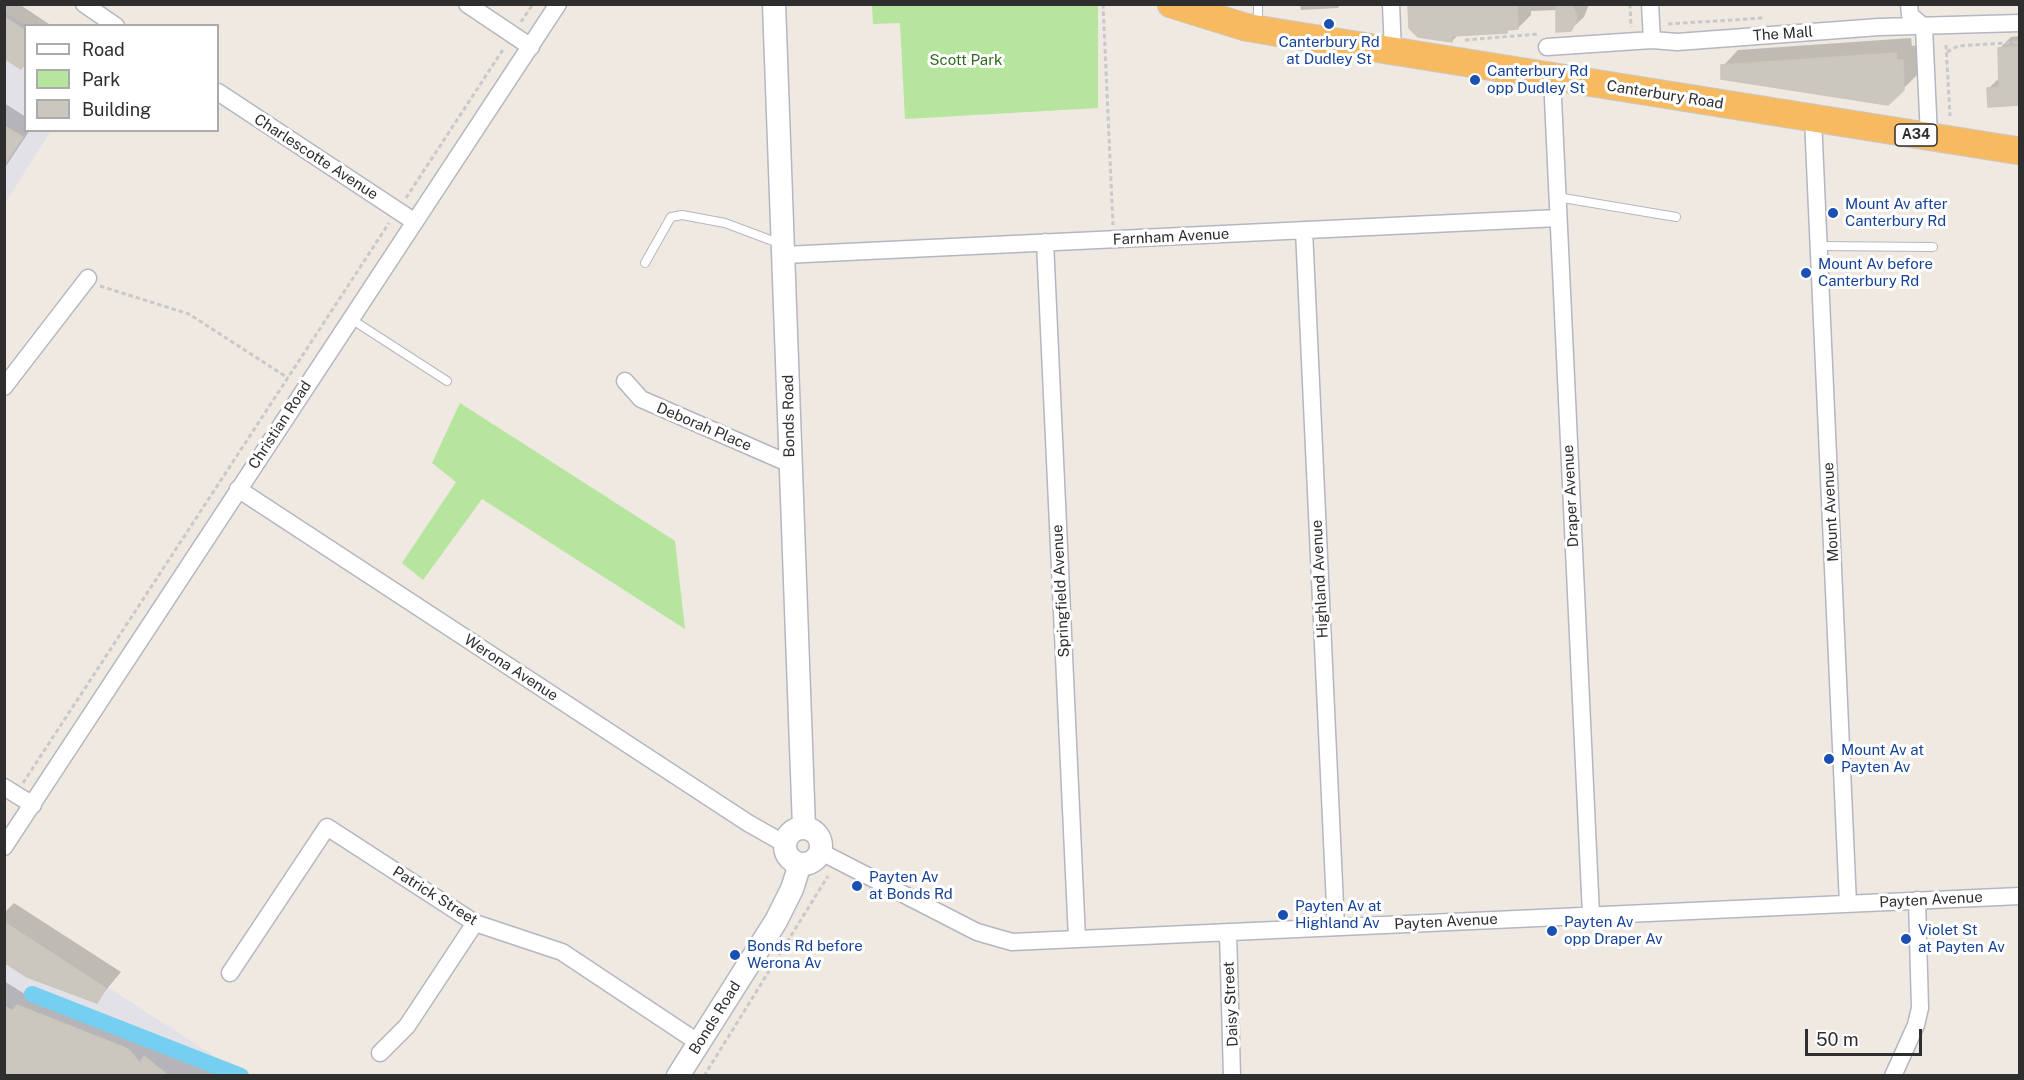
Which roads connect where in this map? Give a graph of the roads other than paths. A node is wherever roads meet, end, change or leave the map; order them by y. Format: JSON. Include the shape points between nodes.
{"nodes":[{"id":1,"x":84,"y":4,"type":"edge"},
{"id":2,"x":467,"y":4,"type":"edge"},
{"id":3,"x":558,"y":4,"type":"edge"},
{"id":4,"x":774,"y":4,"type":"edge"},
{"id":5,"x":1171,"y":4,"type":"edge"},
{"id":6,"x":1391,"y":4,"type":"edge"},
{"id":7,"x":1650,"y":4,"type":"edge"},
{"id":8,"x":1909,"y":4,"type":"edge"},
{"id":9,"x":1258,"y":17,"type":"edge"},
{"id":10,"x":2019,"y":23,"type":"edge"},
{"id":11,"x":113,"y":24,"type":"edge"},
{"id":12,"x":1924,"y":27,"type":"junction"},
{"id":13,"x":1652,"y":40,"type":"junction"},
{"id":14,"x":531,"y":47,"type":"junction"},
{"id":15,"x":1547,"y":47,"type":"dead end"},
{"id":16,"x":1393,"y":52,"type":"junction"},
{"id":17,"x":1552,"y":77,"type":"junction"},
{"id":18,"x":219,"y":93,"type":"edge"},
{"id":19,"x":1813,"y":120,"type":"junction"},
{"id":20,"x":1929,"y":136,"type":"junction"},
{"id":21,"x":2019,"y":151,"type":"edge"},
{"id":22,"x":1557,"y":197,"type":"junction"},
{"id":23,"x":1676,"y":217,"type":"dead end"},
{"id":24,"x":1558,"y":218,"type":"junction"},
{"id":25,"x":415,"y":222,"type":"junction"},
{"id":26,"x":1304,"y":230,"type":"junction"},
{"id":27,"x":1045,"y":243,"type":"junction"},
{"id":28,"x":1818,"y":246,"type":"junction"},
{"id":29,"x":1933,"y":247,"type":"dead end"},
{"id":30,"x":784,"y":250,"type":"junction"},
{"id":31,"x":645,"y":263,"type":"dead end"},
{"id":32,"x":88,"y":279,"type":"road end"},
{"id":33,"x":350,"y":319,"type":"junction"},
{"id":34,"x":447,"y":381,"type":"dead end"},
{"id":35,"x":625,"y":381,"type":"dead end"},
{"id":36,"x":4,"y":387,"type":"edge"},
{"id":37,"x":790,"y":464,"type":"junction"},
{"id":38,"x":238,"y":489,"type":"junction"},
{"id":39,"x":10,"y":791,"type":"edge"},
{"id":40,"x":33,"y":805,"type":"junction"},
{"id":41,"x":804,"y":828,"type":"junction"},
{"id":42,"x":785,"y":844,"type":"junction"},
{"id":43,"x":4,"y":847,"type":"edge"},
{"id":44,"x":821,"y":852,"type":"junction"},
{"id":45,"x":800,"y":864,"type":"junction"},
{"id":46,"x":2019,"y":896,"type":"edge"},
{"id":47,"x":1917,"y":900,"type":"junction"},
{"id":48,"x":1848,"y":904,"type":"junction"},
{"id":49,"x":1591,"y":915,"type":"junction"},
{"id":50,"x":475,"y":923,"type":"junction"},
{"id":51,"x":1336,"y":927,"type":"junction"},
{"id":52,"x":1228,"y":932,"type":"junction"},
{"id":53,"x":1077,"y":939,"type":"junction"},
{"id":54,"x":230,"y":973,"type":"dead end"},
{"id":55,"x":699,"y":1043,"type":"junction"},
{"id":56,"x":380,"y":1053,"type":"dead end"},
{"id":57,"x":684,"y":1074,"type":"edge"},
{"id":58,"x":1232,"y":1076,"type":"edge"},
{"id":59,"x":1893,"y":1076,"type":"edge"}],
"edges":[{"from":1,"to":11,"type":"street"},
{"from":2,"to":14,"type":"street"},
{"from":3,"to":14,"type":"street","name":"Christian Road"},
{"from":4,"to":30,"type":"main road","name":"Bonds Road"},
{"from":5,"to":9,"type":"highway","name":"Canterbury Road","number":"A34"},
{"from":6,"to":16,"type":"street"},
{"from":7,"to":13,"type":"street"},
{"from":8,"to":12,"type":"street","via":[[1910,15]]},
{"from":9,"to":16,"type":"highway","name":"Canterbury Road","number":"A34"},
{"from":10,"to":12,"type":"street","name":"The Mall"},
{"from":12,"to":13,"type":"street","name":"The Mall","via":[[1677,42]]},
{"from":12,"to":20,"type":"street"},
{"from":13,"to":15,"type":"street","name":"The Mall"},
{"from":14,"to":25,"type":"street","name":"Christian Road"},
{"from":16,"to":17,"type":"highway","name":"Canterbury Road","number":"A34"},
{"from":17,"to":19,"type":"highway","name":"Canterbury Road","number":"A34"},
{"from":17,"to":22,"type":"street","name":"Draper Avenue"},
{"from":18,"to":25,"type":"street","name":"Charlescotte Avenue"},
{"from":19,"to":20,"type":"highway","name":"Canterbury Road","number":"A34"},
{"from":19,"to":28,"type":"street","name":"Mount Avenue"},
{"from":20,"to":21,"type":"highway","name":"Canterbury Road","number":"A34"},
{"from":22,"to":23,"type":"lane"},
{"from":22,"to":24,"type":"street","name":"Draper Avenue"},
{"from":24,"to":26,"type":"street","name":"Farnham Avenue"},
{"from":24,"to":49,"type":"street","name":"Draper Avenue"},
{"from":25,"to":33,"type":"street","name":"Christian Road"},
{"from":26,"to":27,"type":"street","name":"Farnham Avenue"},
{"from":26,"to":51,"type":"street","name":"Highland Avenue"},
{"from":27,"to":30,"type":"street","name":"Farnham Avenue"},
{"from":27,"to":53,"type":"street","name":"Springfield Avenue"},
{"from":28,"to":29,"type":"lane"},
{"from":28,"to":48,"type":"street","name":"Mount Avenue"},
{"from":30,"to":31,"type":"lane","via":[[725,223],[682,215],[671,217]]},
{"from":30,"to":37,"type":"main road","name":"Bonds Road"},
{"from":32,"to":36,"type":"street"},
{"from":33,"to":34,"type":"lane"},
{"from":33,"to":38,"type":"street","name":"Christian Road"},
{"from":35,"to":37,"type":"street","name":"Deborah Place","via":[[641,399]]},
{"from":37,"to":41,"type":"main road","name":"Bonds Road"},
{"from":38,"to":40,"type":"street","name":"Christian Road"},
{"from":38,"to":42,"type":"street","name":"Werona Avenue"},
{"from":39,"to":40,"type":"street"},
{"from":40,"to":43,"type":"street","name":"Christian Road"},
{"from":41,"to":42,"type":"main road","via":[[789,834]]},
{"from":41,"to":44,"type":"main road","via":[[818,836]]},
{"from":42,"to":45,"type":"main road","via":[[790,859]]},
{"from":44,"to":45,"type":"main road","via":[[810,864]]},
{"from":44,"to":53,"type":"street","name":"Payten Avenue","via":[[987,936],[1012,942]]},
{"from":45,"to":55,"type":"main road","name":"Bonds Road","via":[[776,921]]},
{"from":46,"to":47,"type":"street","name":"Payten Avenue"},
{"from":47,"to":48,"type":"street","name":"Payten Avenue"},
{"from":47,"to":59,"type":"street","via":[[1920,1008]]},
{"from":48,"to":49,"type":"street","name":"Payten Avenue"},
{"from":49,"to":51,"type":"street","name":"Payten Avenue"},
{"from":50,"to":54,"type":"street","name":"Patrick Street","via":[[327,827]]},
{"from":50,"to":55,"type":"street","name":"Patrick Street","via":[[562,952]]},
{"from":50,"to":56,"type":"street","via":[[407,1026]]},
{"from":51,"to":52,"type":"street","name":"Payten Avenue"},
{"from":52,"to":53,"type":"street","name":"Payten Avenue"},
{"from":52,"to":58,"type":"street","name":"Daisy Street"},
{"from":55,"to":57,"type":"main road","name":"Bonds Road"}]}
